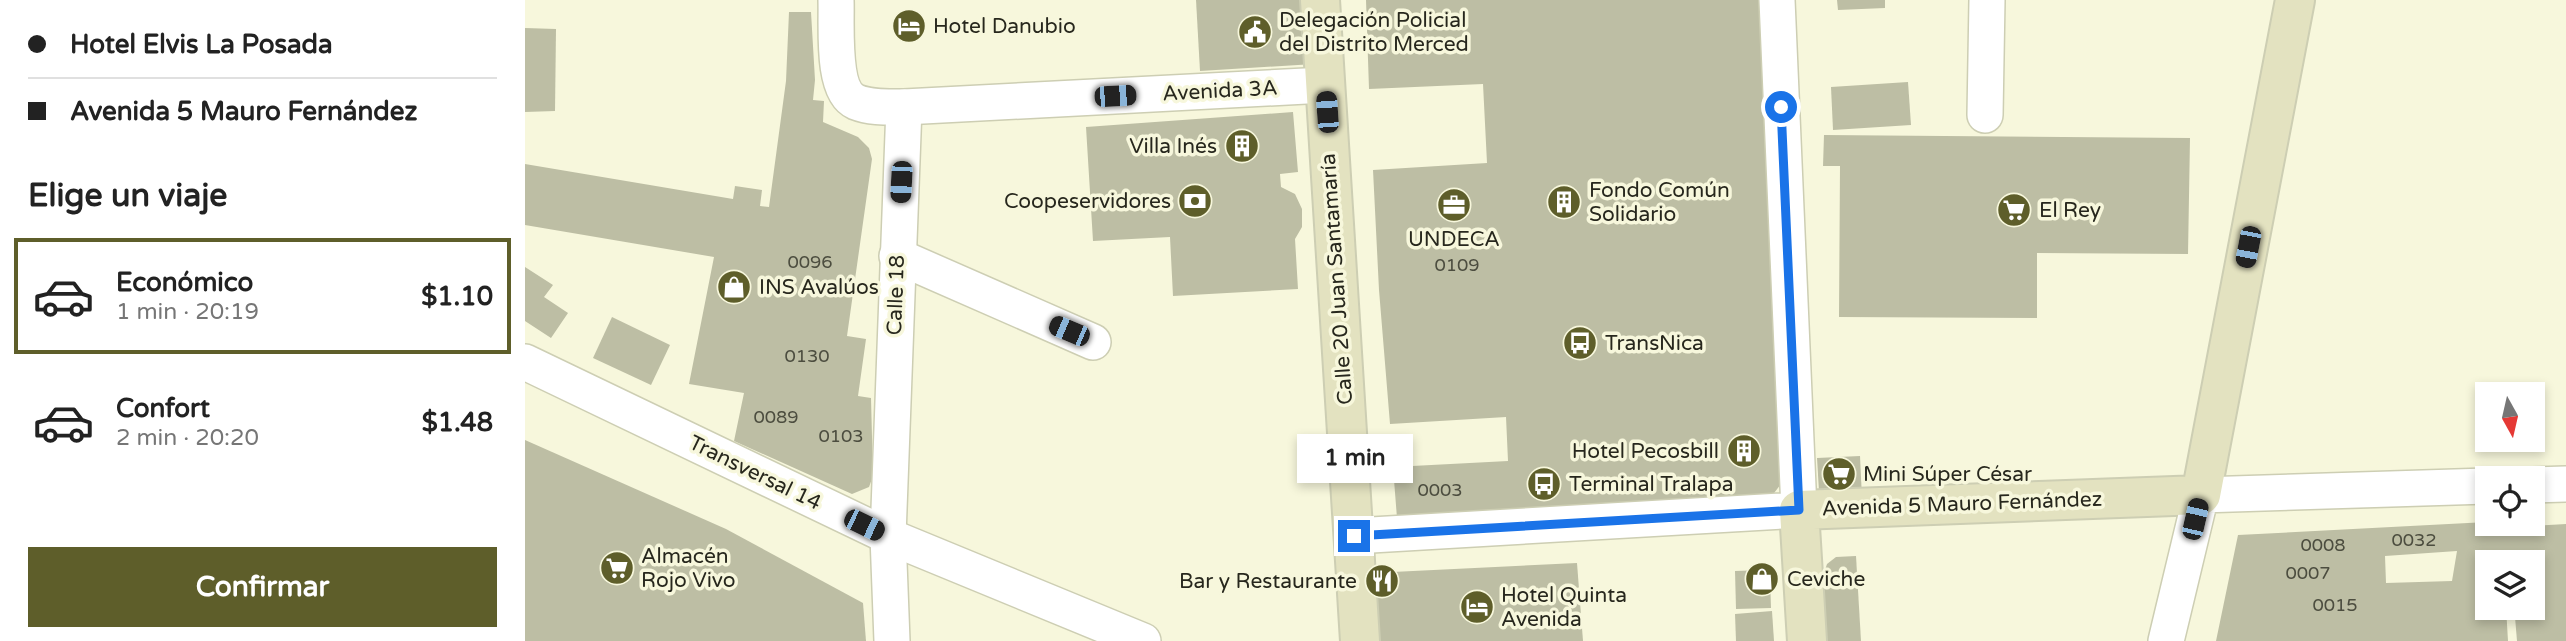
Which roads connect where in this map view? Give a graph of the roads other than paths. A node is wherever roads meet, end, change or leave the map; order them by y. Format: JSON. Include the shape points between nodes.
{"nodes":[{"id":1,"x":836,"y":0,"type":"edge"},
{"id":2,"x":1320,"y":0,"type":"edge"},
{"id":3,"x":1777,"y":0,"type":"edge"},
{"id":4,"x":1986,"y":0,"type":"edge"},
{"id":5,"x":2295,"y":0,"type":"edge"},
{"id":6,"x":1325,"y":85,"type":"junction"},
{"id":7,"x":904,"y":107,"type":"junction"},
{"id":8,"x":1985,"y":115,"type":"dead end"},
{"id":9,"x":897,"y":256,"type":"junction"},
{"id":10,"x":1093,"y":342,"type":"dead end"},
{"id":11,"x":525,"y":362,"type":"edge"},
{"id":12,"x":2566,"y":484,"type":"edge"},
{"id":13,"x":2545,"y":485,"type":"edge"},
{"id":14,"x":2475,"y":486,"type":"edge"},
{"id":15,"x":2201,"y":495,"type":"junction"},
{"id":16,"x":1799,"y":510,"type":"junction"},
{"id":17,"x":888,"y":536,"type":"junction"},
{"id":18,"x":1354,"y":536,"type":"junction"},
{"id":19,"x":892,"y":641,"type":"edge"},
{"id":20,"x":1143,"y":641,"type":"edge"},
{"id":21,"x":1360,"y":641,"type":"edge"},
{"id":22,"x":1807,"y":641,"type":"edge"},
{"id":23,"x":2166,"y":641,"type":"edge"}],
"edges":[{"from":1,"to":7,"type":"street","via":[[839,85],[852,101]]},
{"from":2,"to":6,"type":"street","name":"Calle 20 Juan Santamaría"},
{"from":3,"to":16,"type":"street"},
{"from":4,"to":8,"type":"street"},
{"from":5,"to":15,"type":"street"},
{"from":6,"to":7,"type":"street","name":"Avenida 3A"},
{"from":6,"to":18,"type":"street","name":"Calle 20 Juan Santamaría"},
{"from":7,"to":9,"type":"street","name":"Calle 18"},
{"from":9,"to":10,"type":"street"},
{"from":9,"to":17,"type":"street","name":"Calle 18"},
{"from":11,"to":17,"type":"street","name":"Transversal 14"},
{"from":12,"to":13,"type":"street"},
{"from":14,"to":15,"type":"street","name":"Avenida 5 Mauro Fernández"},
{"from":15,"to":16,"type":"street","name":"Avenida 5 Mauro Fernández"},
{"from":15,"to":23,"type":"street"},
{"from":16,"to":18,"type":"street","name":"Avenida 5 Mauro Fernández"},
{"from":16,"to":22,"type":"street"},
{"from":17,"to":19,"type":"street","name":"Calle 18"},
{"from":17,"to":20,"type":"street","name":"Transversal 14"},
{"from":18,"to":21,"type":"street","name":"Calle 20 Juan Santamaría"}]}
